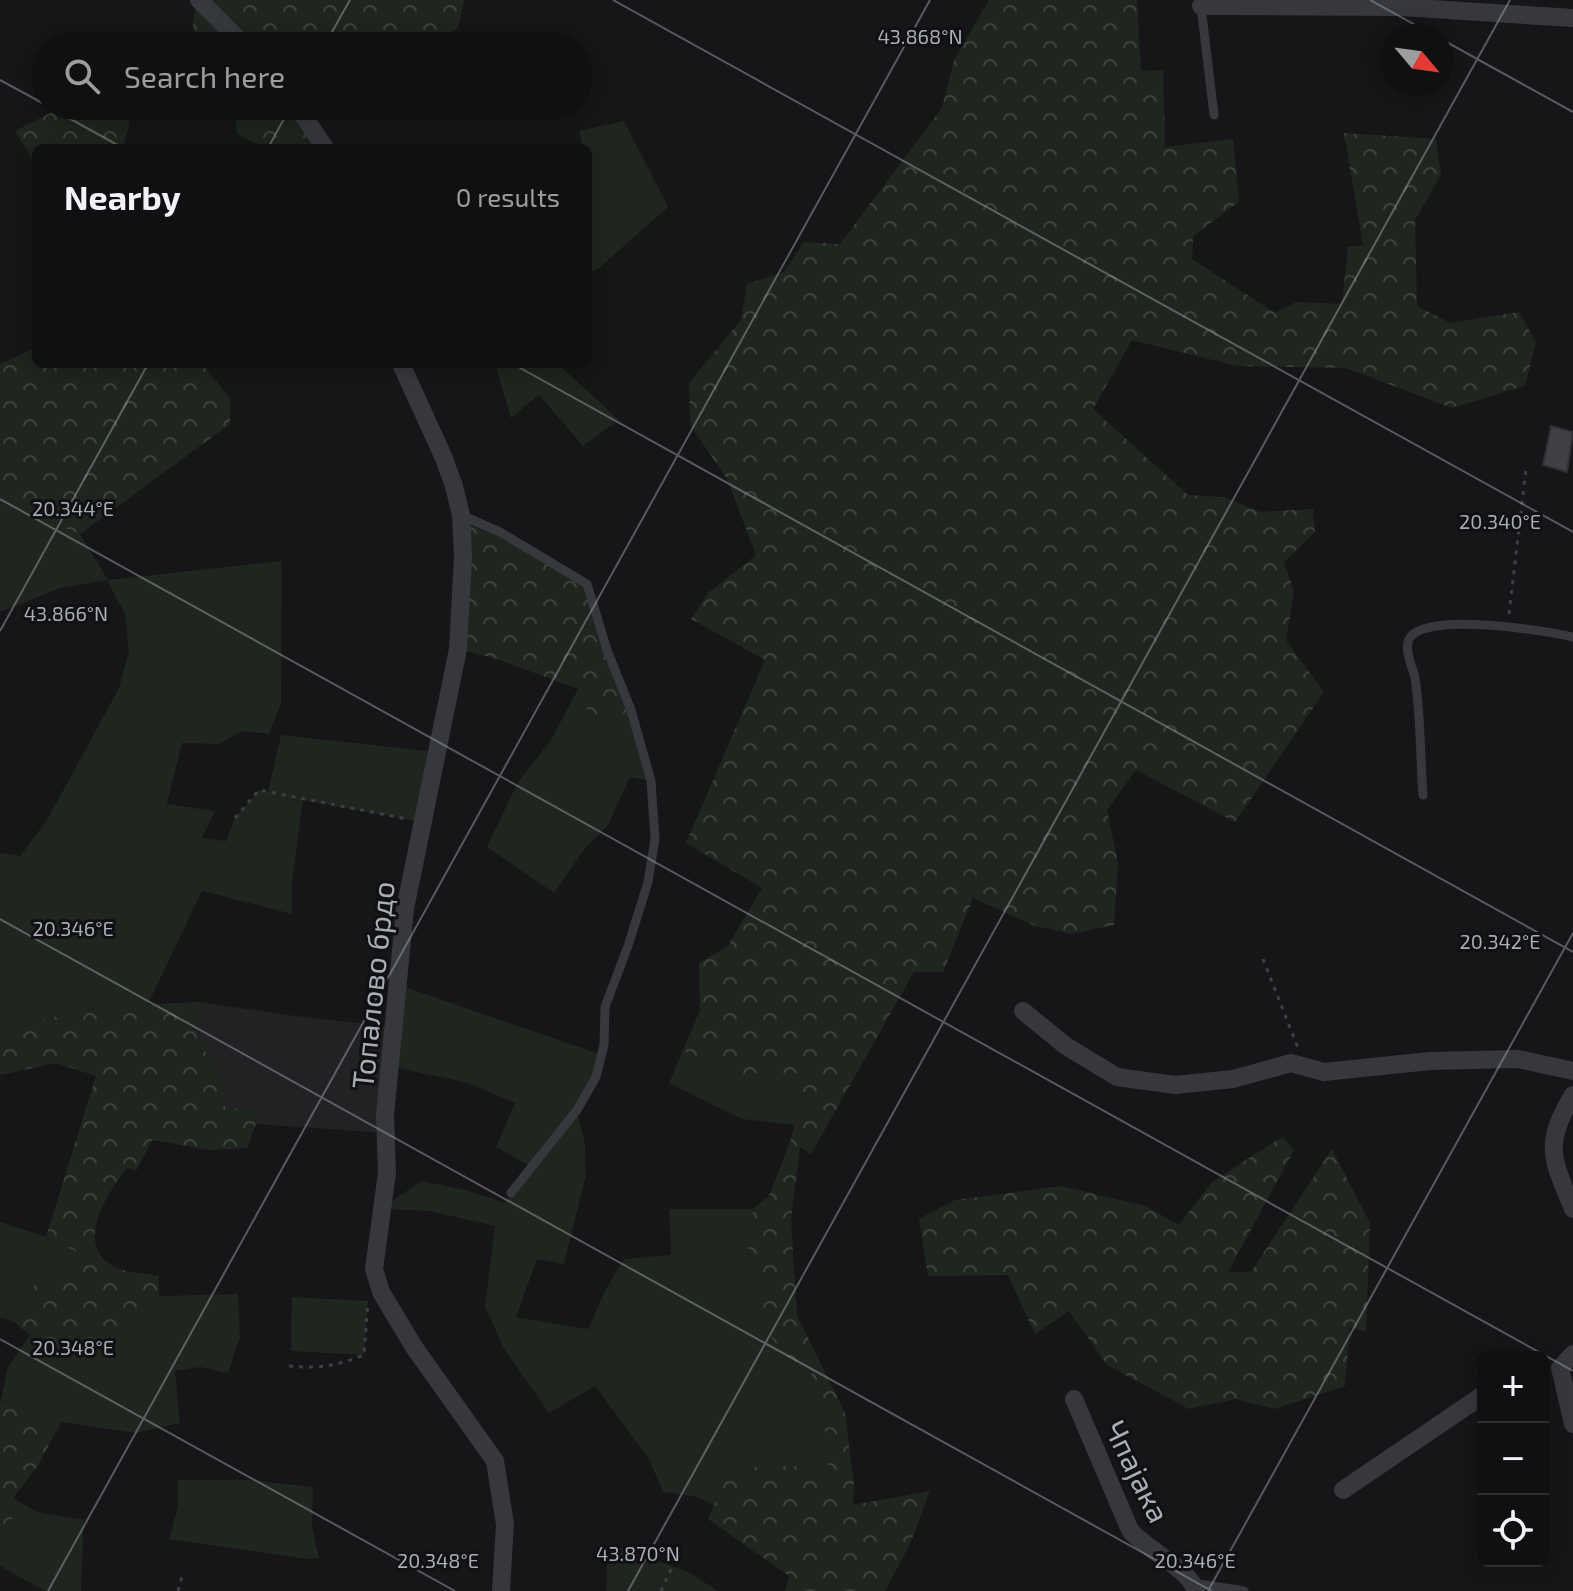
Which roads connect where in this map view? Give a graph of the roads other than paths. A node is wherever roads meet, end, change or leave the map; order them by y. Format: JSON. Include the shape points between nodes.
{"nodes":[{"id":1,"x":199,"y":0,"type":"edge"},
{"id":2,"x":1201,"y":6,"type":"joint"},
{"id":3,"x":1573,"y":18,"type":"edge"},
{"id":4,"x":231,"y":32,"type":"edge"},
{"id":5,"x":1214,"y":115,"type":"dead end"},
{"id":6,"x":306,"y":120,"type":"edge"},
{"id":7,"x":322,"y":144,"type":"edge"},
{"id":8,"x":403,"y":368,"type":"edge"},
{"id":9,"x":461,"y":515,"type":"junction"},
{"id":10,"x":1573,"y":637,"type":"edge"},
{"id":11,"x":1423,"y":795,"type":"dead end"},
{"id":12,"x":1023,"y":1011,"type":"dead end"},
{"id":13,"x":1573,"y":1071,"type":"edge"},
{"id":14,"x":1573,"y":1095,"type":"edge"},
{"id":15,"x":511,"y":1193,"type":"dead end"},
{"id":16,"x":1573,"y":1209,"type":"edge"},
{"id":17,"x":1559,"y":1365,"type":"edge"},
{"id":18,"x":1074,"y":1399,"type":"dead end"},
{"id":19,"x":1477,"y":1399,"type":"edge"},
{"id":20,"x":1573,"y":1424,"type":"edge"},
{"id":21,"x":1343,"y":1490,"type":"dead end"},
{"id":22,"x":1194,"y":1587,"type":"edge"},
{"id":23,"x":501,"y":1591,"type":"edge"},
{"id":24,"x":1244,"y":1591,"type":"edge"}],
"edges":[{"from":1,"to":4,"type":"street"},
{"from":2,"to":3,"type":"street","via":[[1401,7]]},
{"from":2,"to":5,"type":"lane"},
{"from":6,"to":7,"type":"street"},
{"from":8,"to":9,"type":"street","name":"Топалово брдо","via":[[443,456]]},
{"from":9,"to":15,"type":"lane","via":[[587,584],[651,781],[655,839],[648,882],[605,1007],[596,1077],[577,1110]]},
{"from":9,"to":23,"type":"street","name":"Топалово брдо","via":[[458,649],[405,909],[385,1115],[387,1173],[374,1269],[381,1292],[431,1372],[495,1461],[505,1524]]},
{"from":10,"to":11,"type":"lane","via":[[1507,626],[1415,632],[1408,641],[1417,690]]},
{"from":12,"to":13,"type":"street","via":[[1117,1077],[1175,1085],[1233,1079],[1291,1063],[1324,1072],[1518,1059]]},
{"from":14,"to":16,"type":"street","via":[[1551,1147]]},
{"from":17,"to":20,"type":"street"},
{"from":18,"to":22,"type":"street","name":"Чпајака","via":[[1130,1530]]},
{"from":19,"to":21,"type":"street"},
{"from":22,"to":24,"type":"lane"}]}
